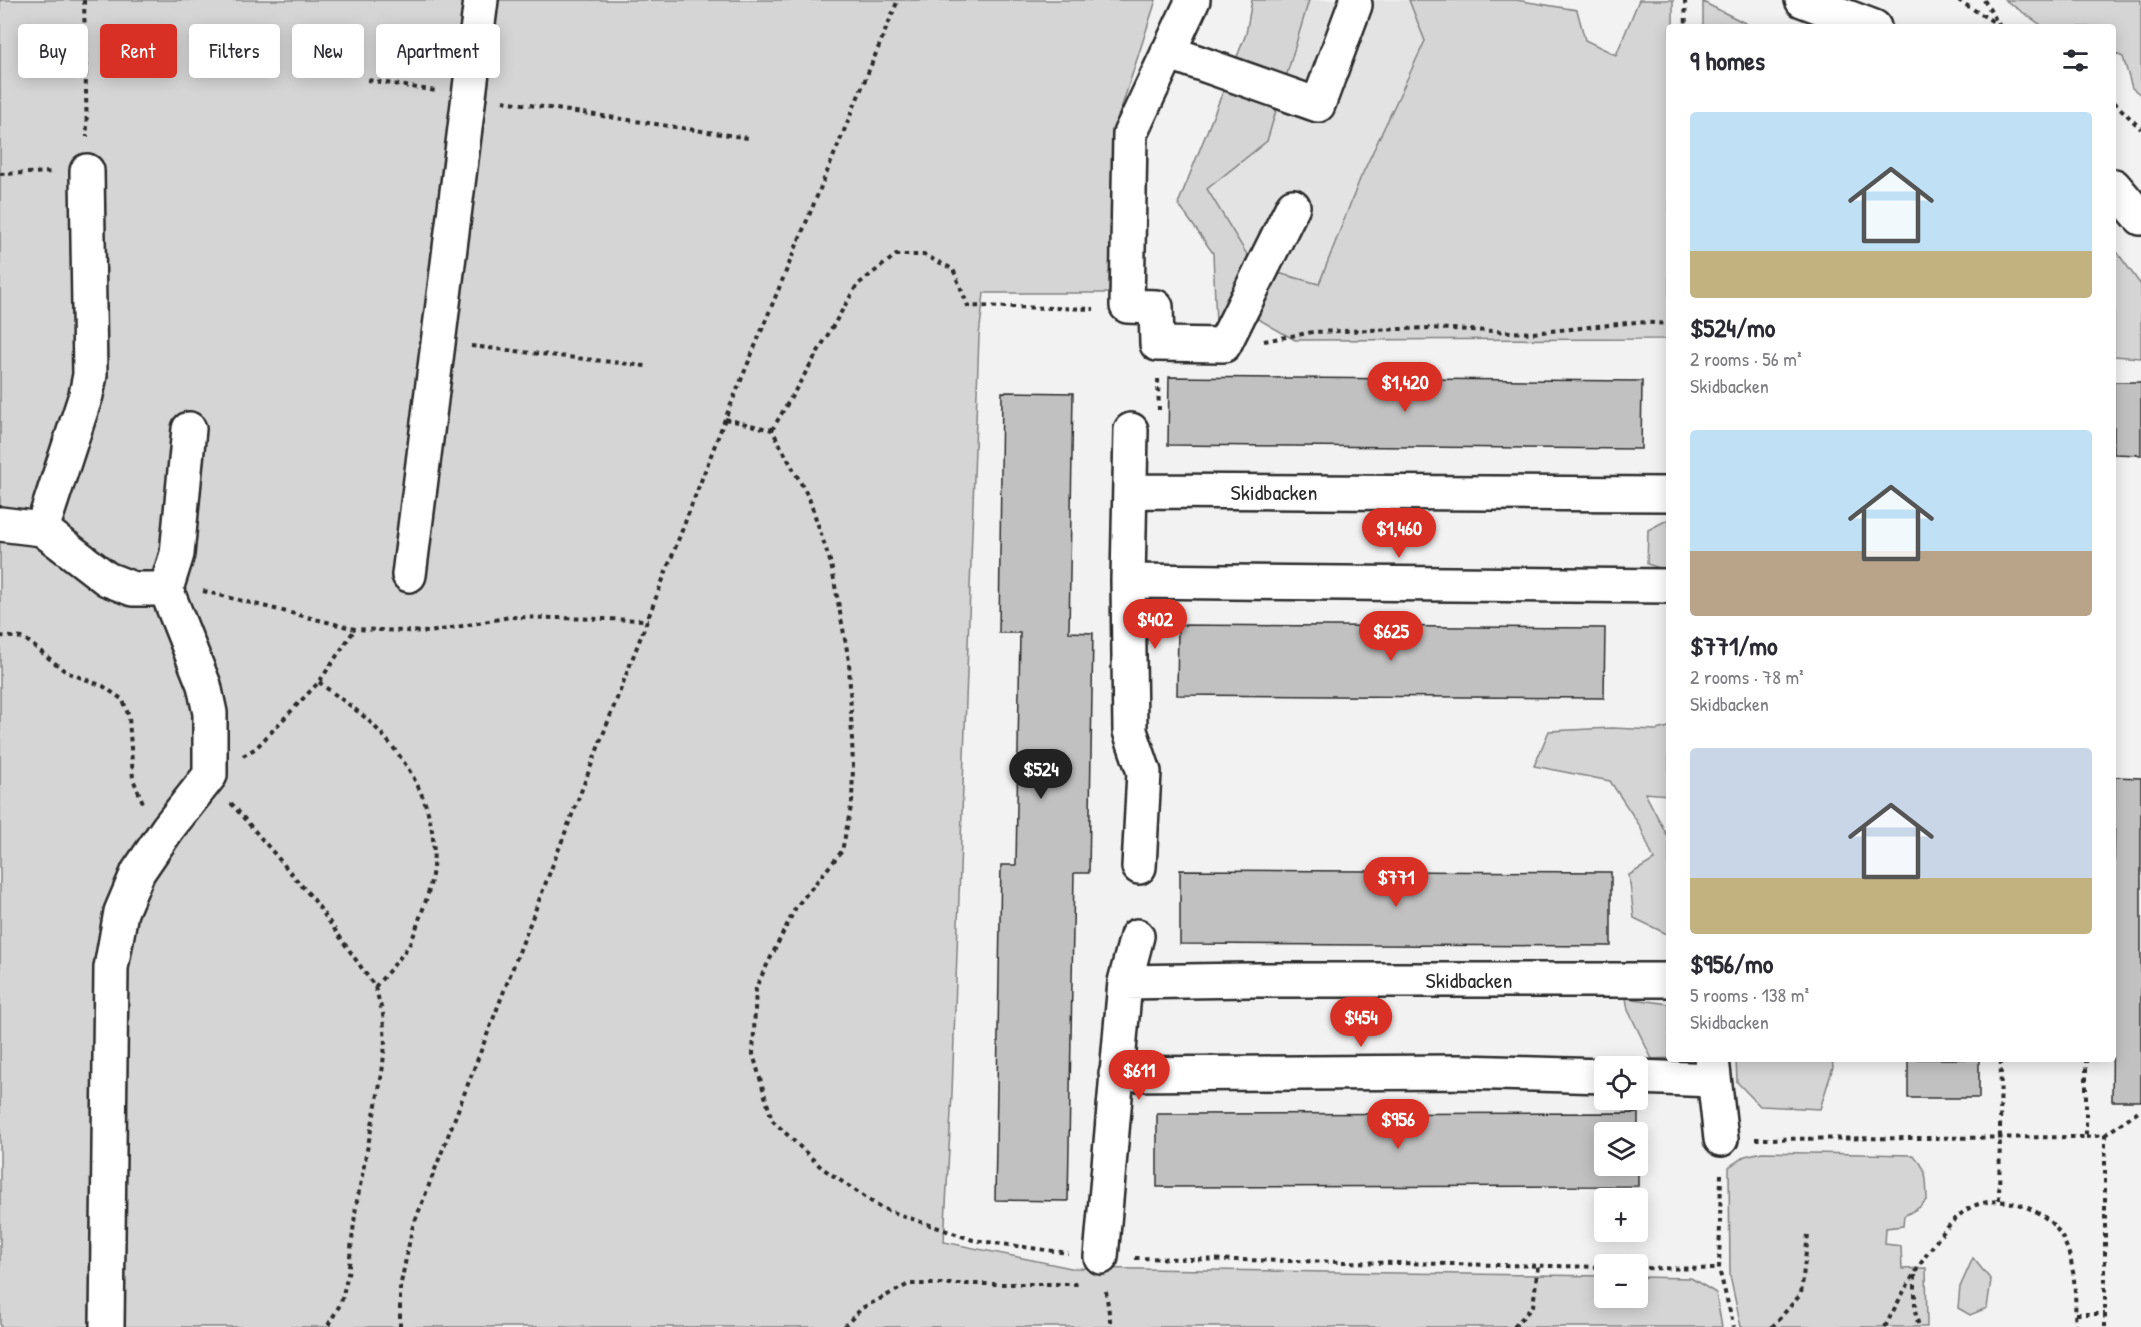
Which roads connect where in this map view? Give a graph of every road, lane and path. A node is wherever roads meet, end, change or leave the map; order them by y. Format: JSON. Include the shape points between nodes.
{"nodes":[{"id":1,"x":84,"y":0,"type":"edge"},
{"id":2,"x":481,"y":0,"type":"edge"},
{"id":3,"x":898,"y":0,"type":"edge"},
{"id":4,"x":1193,"y":0,"type":"edge"},
{"id":5,"x":1685,"y":0,"type":"edge"},
{"id":6,"x":1802,"y":0,"type":"edge"},
{"id":7,"x":1958,"y":0,"type":"edge"},
{"id":8,"x":1984,"y":0,"type":"edge"},
{"id":9,"x":1355,"y":4,"type":"dead end"},
{"id":10,"x":1686,"y":24,"type":"edge"},
{"id":11,"x":1866,"y":24,"type":"edge"},
{"id":12,"x":1997,"y":24,"type":"edge"},
{"id":13,"x":1999,"y":24,"type":"edge"},
{"id":14,"x":1168,"y":52,"type":"junction"},
{"id":15,"x":368,"y":80,"type":"dead end"},
{"id":16,"x":469,"y":96,"type":"junction"},
{"id":17,"x":2116,"y":104,"type":"edge"},
{"id":18,"x":2141,"y":129,"type":"edge"},
{"id":19,"x":748,"y":138,"type":"dead end"},
{"id":20,"x":87,"y":171,"type":"junction"},
{"id":21,"x":0,"y":174,"type":"edge"},
{"id":22,"x":2116,"y":188,"type":"edge"},
{"id":23,"x":1293,"y":206,"type":"dead end"},
{"id":24,"x":2141,"y":218,"type":"edge"},
{"id":25,"x":1082,"y":311,"type":"dead end"},
{"id":26,"x":1666,"y":324,"type":"edge"},
{"id":27,"x":438,"y":342,"type":"junction"},
{"id":28,"x":1224,"y":345,"type":"junction"},
{"id":29,"x":646,"y":366,"type":"dead end"},
{"id":30,"x":1158,"y":377,"type":"dead end"},
{"id":31,"x":725,"y":419,"type":"junction"},
{"id":32,"x":1145,"y":425,"type":"joint"},
{"id":33,"x":189,"y":429,"type":"dead end"},
{"id":34,"x":772,"y":430,"type":"junction"},
{"id":35,"x":1130,"y":491,"type":"junction"},
{"id":36,"x":1666,"y":494,"type":"edge"},
{"id":37,"x":0,"y":524,"type":"edge"},
{"id":38,"x":42,"y":529,"type":"junction"},
{"id":39,"x":409,"y":575,"type":"dead end"},
{"id":40,"x":1128,"y":581,"type":"junction"},
{"id":41,"x":1666,"y":586,"type":"edge"},
{"id":42,"x":166,"y":589,"type":"junction"},
{"id":43,"x":648,"y":620,"type":"junction"},
{"id":44,"x":355,"y":629,"type":"junction"},
{"id":45,"x":0,"y":636,"type":"edge"},
{"id":46,"x":319,"y":682,"type":"junction"},
{"id":47,"x":210,"y":775,"type":"junction"},
{"id":48,"x":168,"y":828,"type":"junction"},
{"id":49,"x":1139,"y":867,"type":"dead end"},
{"id":50,"x":1137,"y":936,"type":"dead end"},
{"id":51,"x":1666,"y":980,"type":"edge"},
{"id":52,"x":1125,"y":982,"type":"junction"},
{"id":53,"x":375,"y":987,"type":"junction"},
{"id":54,"x":2001,"y":1062,"type":"edge"},
{"id":55,"x":2086,"y":1062,"type":"edge"},
{"id":56,"x":1712,"y":1069,"type":"edge"},
{"id":57,"x":1116,"y":1074,"type":"junction"},
{"id":58,"x":1594,"y":1076,"type":"edge"},
{"id":59,"x":1648,"y":1076,"type":"edge"},
{"id":60,"x":2141,"y":1109,"type":"edge"},
{"id":61,"x":2105,"y":1135,"type":"junction"},
{"id":62,"x":2001,"y":1136,"type":"junction"},
{"id":63,"x":2086,"y":1137,"type":"junction"},
{"id":64,"x":1721,"y":1139,"type":"junction"},
{"id":65,"x":1999,"y":1200,"type":"junction"},
{"id":66,"x":1808,"y":1235,"type":"dead end"},
{"id":67,"x":1101,"y":1257,"type":"junction"},
{"id":68,"x":1538,"y":1266,"type":"junction"},
{"id":69,"x":1594,"y":1267,"type":"edge"},
{"id":70,"x":1648,"y":1268,"type":"edge"},
{"id":71,"x":1719,"y":1269,"type":"junction"},
{"id":72,"x":1916,"y":1274,"type":"junction"},
{"id":73,"x":2076,"y":1314,"type":"junction"},
{"id":74,"x":2105,"y":1314,"type":"junction"},
{"id":75,"x":107,"y":1327,"type":"edge"},
{"id":76,"x":327,"y":1327,"type":"edge"},
{"id":77,"x":400,"y":1327,"type":"edge"},
{"id":78,"x":844,"y":1327,"type":"edge"},
{"id":79,"x":1514,"y":1327,"type":"edge"},
{"id":80,"x":1734,"y":1327,"type":"edge"},
{"id":81,"x":1772,"y":1327,"type":"edge"},
{"id":82,"x":1885,"y":1327,"type":"edge"},
{"id":83,"x":1919,"y":1327,"type":"edge"},
{"id":84,"x":2075,"y":1327,"type":"edge"},
{"id":85,"x":2105,"y":1327,"type":"edge"}],
"edges":[{"from":1,"to":20,"type":"path"},
{"from":2,"to":16,"type":"street"},
{"from":3,"to":31,"type":"path"},
{"from":4,"to":14,"type":"street"},
{"from":5,"to":10,"type":"path"},
{"from":6,"to":11,"type":"street"},
{"from":7,"to":12,"type":"path"},
{"from":8,"to":13,"type":"path"},
{"from":9,"to":14,"type":"street","via":[[1318,105]]},
{"from":14,"to":28,"type":"street","via":[[1130,134],[1127,306],[1156,307],[1157,344]]},
{"from":15,"to":16,"type":"path"},
{"from":16,"to":19,"type":"path"},
{"from":16,"to":27,"type":"street"},
{"from":17,"to":18,"type":"path"},
{"from":20,"to":21,"type":"path"},
{"from":20,"to":38,"type":"street","via":[[90,375]]},
{"from":22,"to":24,"type":"street"},
{"from":23,"to":28,"type":"street"},
{"from":25,"to":34,"type":"path","via":[[968,306],[953,269],[924,255],[896,255],[857,285]]},
{"from":26,"to":28,"type":"path","via":[[1637,322],[1532,333],[1430,328],[1313,332]]},
{"from":27,"to":29,"type":"path"},
{"from":27,"to":39,"type":"street"},
{"from":30,"to":32,"type":"path"},
{"from":31,"to":34,"type":"path"},
{"from":31,"to":43,"type":"path"},
{"from":32,"to":35,"type":"street"},
{"from":33,"to":42,"type":"street","via":[[177,554]]},
{"from":34,"to":67,"type":"path","via":[[809,498],[831,564],[849,661],[853,766],[852,802],[842,851],[796,907],[756,987],[753,1054],[772,1120],[822,1168],[881,1208],[973,1240]]},
{"from":35,"to":36,"type":"street","name":"Skidbacken"},
{"from":35,"to":40,"type":"street"},
{"from":37,"to":38,"type":"street"},
{"from":38,"to":42,"type":"street","via":[[107,579],[133,589]]},
{"from":40,"to":41,"type":"street"},
{"from":40,"to":49,"type":"street","via":[[1130,731],[1144,772]]},
{"from":42,"to":44,"type":"path","via":[[207,591]]},
{"from":42,"to":47,"type":"street","via":[[204,685],[210,713]]},
{"from":43,"to":44,"type":"path","via":[[510,617],[430,632]]},
{"from":43,"to":77,"type":"path","via":[[412,1229],[400,1288]]},
{"from":44,"to":46,"type":"path"},
{"from":45,"to":48,"type":"path","via":[[24,638],[66,672],[103,686],[123,700],[129,717],[133,779],[146,810]]},
{"from":46,"to":47,"type":"path","via":[[256,748]]},
{"from":46,"to":53,"type":"path","via":[[374,726],[401,757],[421,789],[432,824],[434,859],[429,896],[408,946]]},
{"from":47,"to":48,"type":"street"},
{"from":47,"to":53,"type":"path","via":[[314,900]]},
{"from":48,"to":75,"type":"street","via":[[138,872],[121,912],[111,968]]},
{"from":50,"to":52,"type":"street"},
{"from":51,"to":52,"type":"street","name":"Skidbacken"},
{"from":52,"to":57,"type":"street"},
{"from":53,"to":76,"type":"path","via":[[383,1014],[382,1074],[356,1206],[348,1274],[341,1303]]},
{"from":54,"to":62,"type":"path"},
{"from":55,"to":63,"type":"path"},
{"from":56,"to":59,"type":"street"},
{"from":56,"to":64,"type":"street"},
{"from":57,"to":58,"type":"street","via":[[1461,1072]]},
{"from":57,"to":67,"type":"street"},
{"from":60,"to":61,"type":"path"},
{"from":61,"to":63,"type":"path"},
{"from":61,"to":74,"type":"path"},
{"from":62,"to":63,"type":"path"},
{"from":62,"to":64,"type":"path"},
{"from":62,"to":65,"type":"path"},
{"from":64,"to":71,"type":"path"},
{"from":65,"to":72,"type":"path","via":[[1988,1200],[1963,1212],[1932,1247]]},
{"from":65,"to":73,"type":"path","via":[[2027,1206],[2064,1239]]},
{"from":66,"to":81,"type":"path","via":[[1801,1294]]},
{"from":67,"to":68,"type":"path"},
{"from":67,"to":78,"type":"path","via":[[1080,1284],[909,1284],[862,1308]]},
{"from":68,"to":69,"type":"path"},
{"from":68,"to":79,"type":"path","via":[[1533,1306]]},
{"from":70,"to":71,"type":"path"},
{"from":71,"to":80,"type":"path"},
{"from":72,"to":82,"type":"path"},
{"from":72,"to":83,"type":"path","via":[[1915,1311]]},
{"from":73,"to":74,"type":"path"},
{"from":73,"to":84,"type":"path"},
{"from":74,"to":85,"type":"path"}]}
